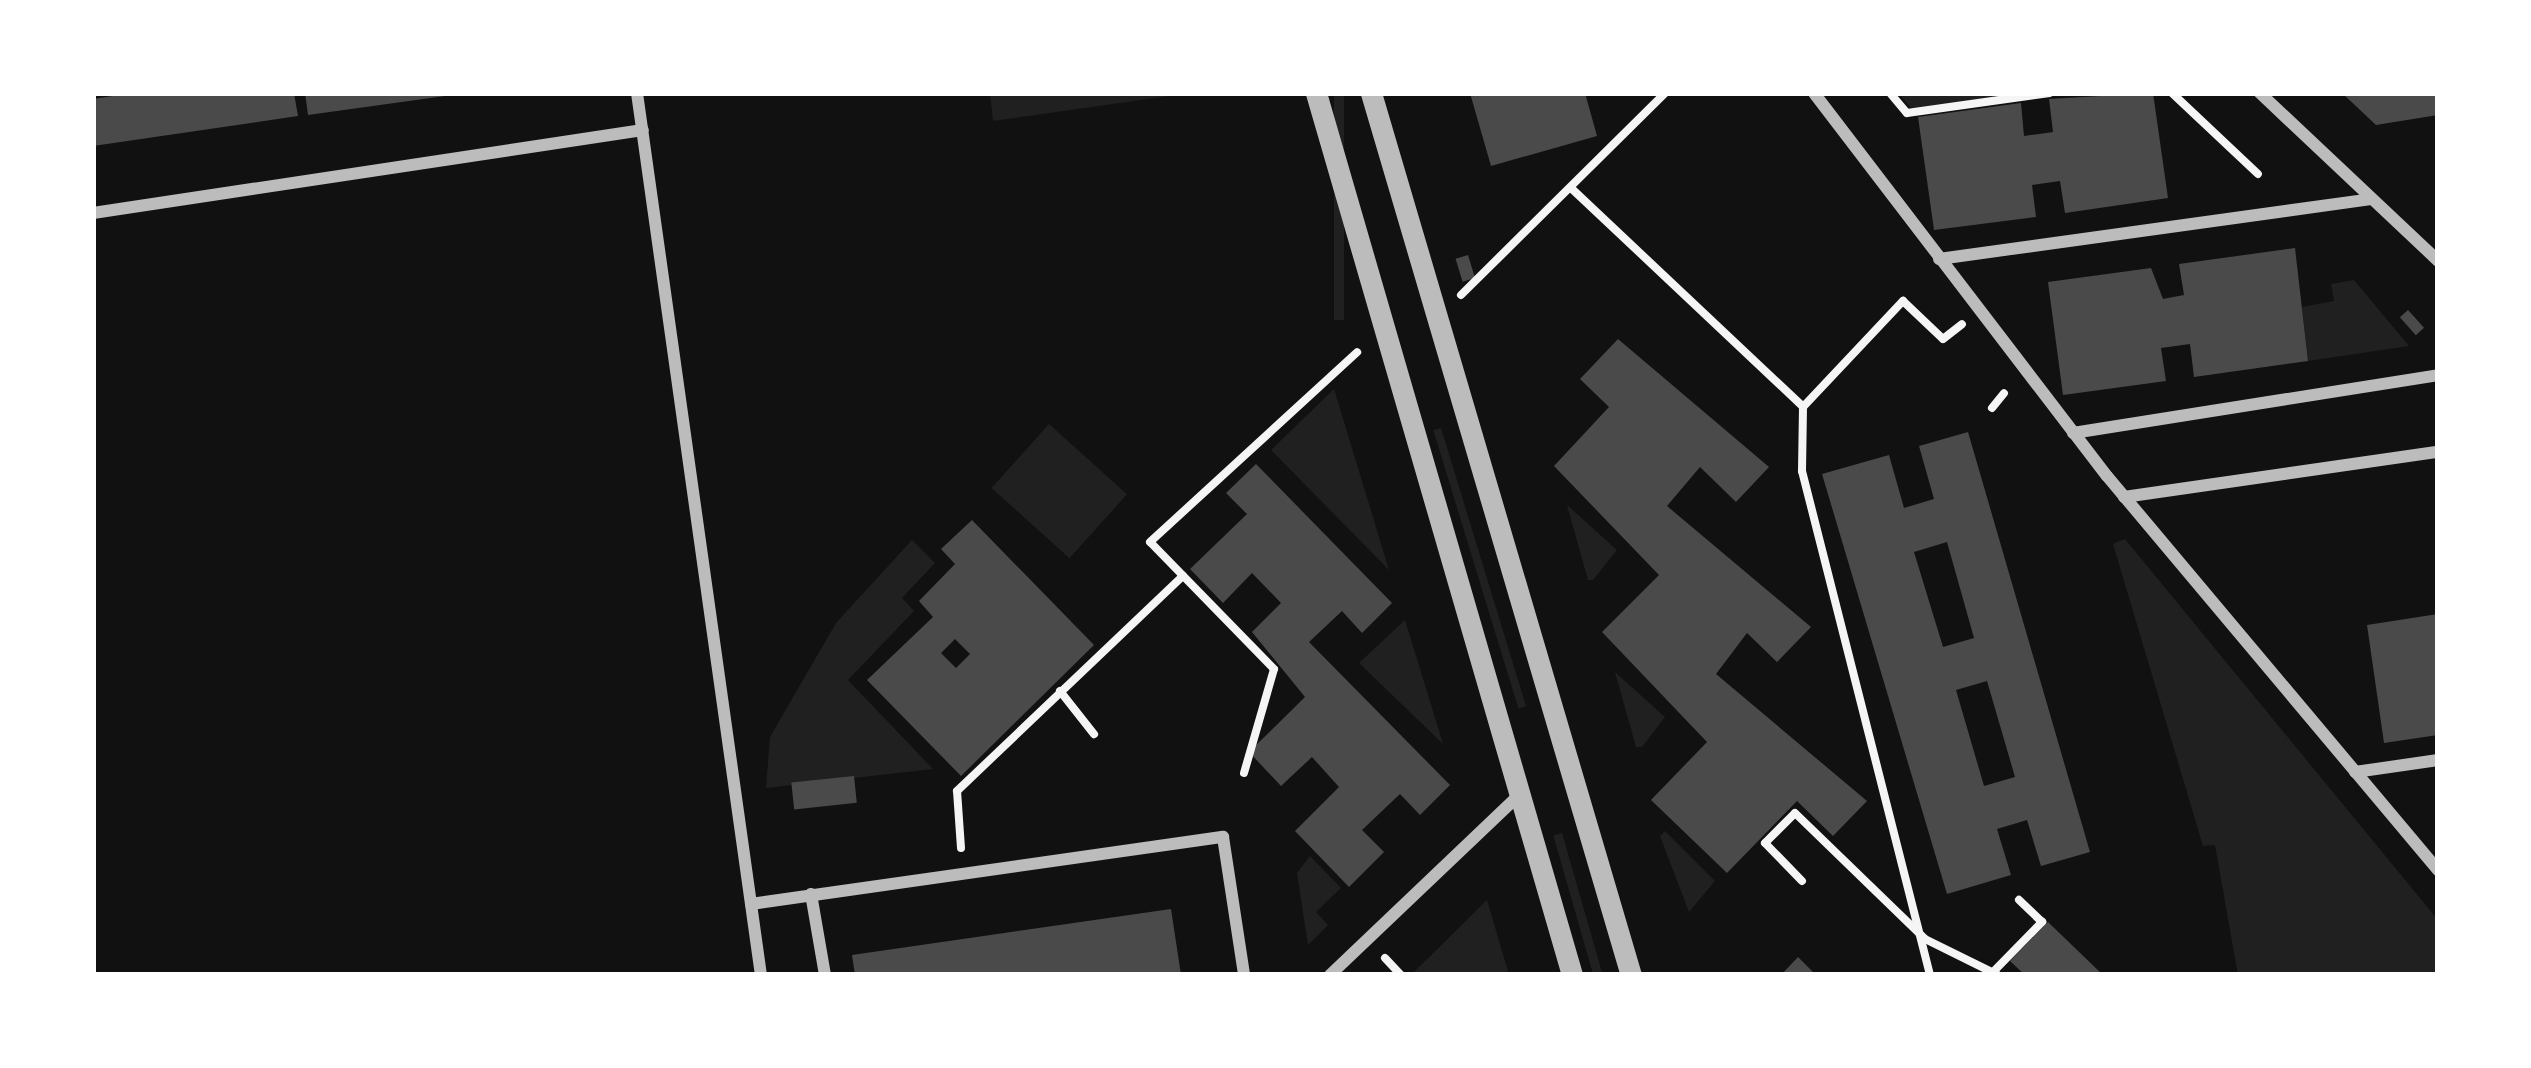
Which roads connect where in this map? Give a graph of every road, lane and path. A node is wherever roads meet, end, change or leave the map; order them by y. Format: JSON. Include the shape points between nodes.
{"nodes":[{"id":1,"x":637,"y":93,"type":"edge"},
{"id":2,"x":1316,"y":93,"type":"edge"},
{"id":3,"x":1371,"y":93,"type":"edge"},
{"id":4,"x":1665,"y":93,"type":"edge"},
{"id":5,"x":1814,"y":93,"type":"edge"},
{"id":6,"x":1890,"y":93,"type":"edge"},
{"id":7,"x":2050,"y":93,"type":"edge"},
{"id":8,"x":2172,"y":93,"type":"edge"},
{"id":9,"x":2260,"y":93,"type":"edge"},
{"id":10,"x":643,"y":130,"type":"junction"},
{"id":11,"x":2258,"y":174,"type":"dead end"},
{"id":12,"x":1571,"y":188,"type":"junction"},
{"id":13,"x":2372,"y":199,"type":"junction"},
{"id":14,"x":93,"y":213,"type":"edge"},
{"id":15,"x":1939,"y":259,"type":"junction"},
{"id":16,"x":2438,"y":261,"type":"edge"},
{"id":17,"x":1978,"y":313,"type":"junction"},
{"id":18,"x":1440,"y":316,"type":"junction"},
{"id":19,"x":1956,"y":329,"type":"junction"},
{"id":20,"x":1386,"y":338,"type":"junction"},
{"id":21,"x":1968,"y":346,"type":"dead end"},
{"id":22,"x":2438,"y":375,"type":"edge"},
{"id":23,"x":1994,"y":379,"type":"dead end"},
{"id":24,"x":1803,"y":406,"type":"junction"},
{"id":25,"x":1992,"y":408,"type":"dead end"},
{"id":26,"x":2073,"y":433,"type":"junction"},
{"id":27,"x":2438,"y":452,"type":"edge"},
{"id":28,"x":2125,"y":497,"type":"junction"},
{"id":29,"x":1183,"y":576,"type":"junction"},
{"id":30,"x":1060,"y":691,"type":"junction"},
{"id":31,"x":1094,"y":734,"type":"dead end"},
{"id":32,"x":2438,"y":760,"type":"edge"},
{"id":33,"x":2355,"y":772,"type":"junction"},
{"id":34,"x":1244,"y":773,"type":"dead end"},
{"id":35,"x":1521,"y":793,"type":"junction"},
{"id":36,"x":2438,"y":870,"type":"edge"},
{"id":37,"x":963,"y":873,"type":"junction"},
{"id":38,"x":1802,"y":881,"type":"dead end"},
{"id":39,"x":812,"y":894,"type":"junction"},
{"id":40,"x":2019,"y":900,"type":"dead end"},
{"id":41,"x":751,"y":904,"type":"junction"},
{"id":42,"x":1925,"y":939,"type":"junction"},
{"id":43,"x":1996,"y":973,"type":"edge"},
{"id":44,"x":761,"y":975,"type":"edge"},
{"id":45,"x":825,"y":975,"type":"edge"},
{"id":46,"x":1244,"y":975,"type":"edge"},
{"id":47,"x":1330,"y":975,"type":"edge"},
{"id":48,"x":1572,"y":975,"type":"edge"},
{"id":49,"x":1631,"y":975,"type":"edge"},
{"id":50,"x":1930,"y":975,"type":"edge"}],
"edges":[{"from":1,"to":10,"type":"street"},
{"from":2,"to":20,"type":"street"},
{"from":3,"to":18,"type":"street"},
{"from":4,"to":12,"type":"path"},
{"from":5,"to":15,"type":"street"},
{"from":6,"to":7,"type":"path","via":[[1907,112]]},
{"from":8,"to":11,"type":"path"},
{"from":9,"to":13,"type":"street"},
{"from":10,"to":14,"type":"street"},
{"from":10,"to":41,"type":"street"},
{"from":12,"to":18,"type":"path"},
{"from":12,"to":24,"type":"path"},
{"from":13,"to":15,"type":"street"},
{"from":13,"to":16,"type":"street"},
{"from":15,"to":17,"type":"street"},
{"from":17,"to":19,"type":"path"},
{"from":17,"to":26,"type":"street"},
{"from":18,"to":49,"type":"street"},
{"from":19,"to":21,"type":"path"},
{"from":19,"to":24,"type":"path","via":[[1943,339],[1903,301]]},
{"from":20,"to":29,"type":"path","via":[[1346,357],[1150,542]]},
{"from":20,"to":35,"type":"street"},
{"from":22,"to":26,"type":"street"},
{"from":23,"to":25,"type":"path","via":[[2006,396]]},
{"from":24,"to":42,"type":"path","via":[[1802,471]]},
{"from":26,"to":28,"type":"street"},
{"from":27,"to":28,"type":"street"},
{"from":28,"to":33,"type":"street"},
{"from":29,"to":30,"type":"path"},
{"from":29,"to":34,"type":"path","via":[[1274,669]]},
{"from":30,"to":31,"type":"path"},
{"from":30,"to":37,"type":"path","via":[[956,791]]},
{"from":32,"to":33,"type":"street"},
{"from":33,"to":36,"type":"street"},
{"from":35,"to":47,"type":"street"},
{"from":35,"to":48,"type":"street"},
{"from":37,"to":39,"type":"street"},
{"from":37,"to":46,"type":"street","via":[[1223,837]]},
{"from":38,"to":42,"type":"path","via":[[1765,843],[1795,813]]},
{"from":39,"to":41,"type":"street"},
{"from":39,"to":45,"type":"street"},
{"from":40,"to":43,"type":"path","via":[[2042,922]]},
{"from":41,"to":44,"type":"street"},
{"from":42,"to":43,"type":"path"},
{"from":42,"to":50,"type":"path"}]}
